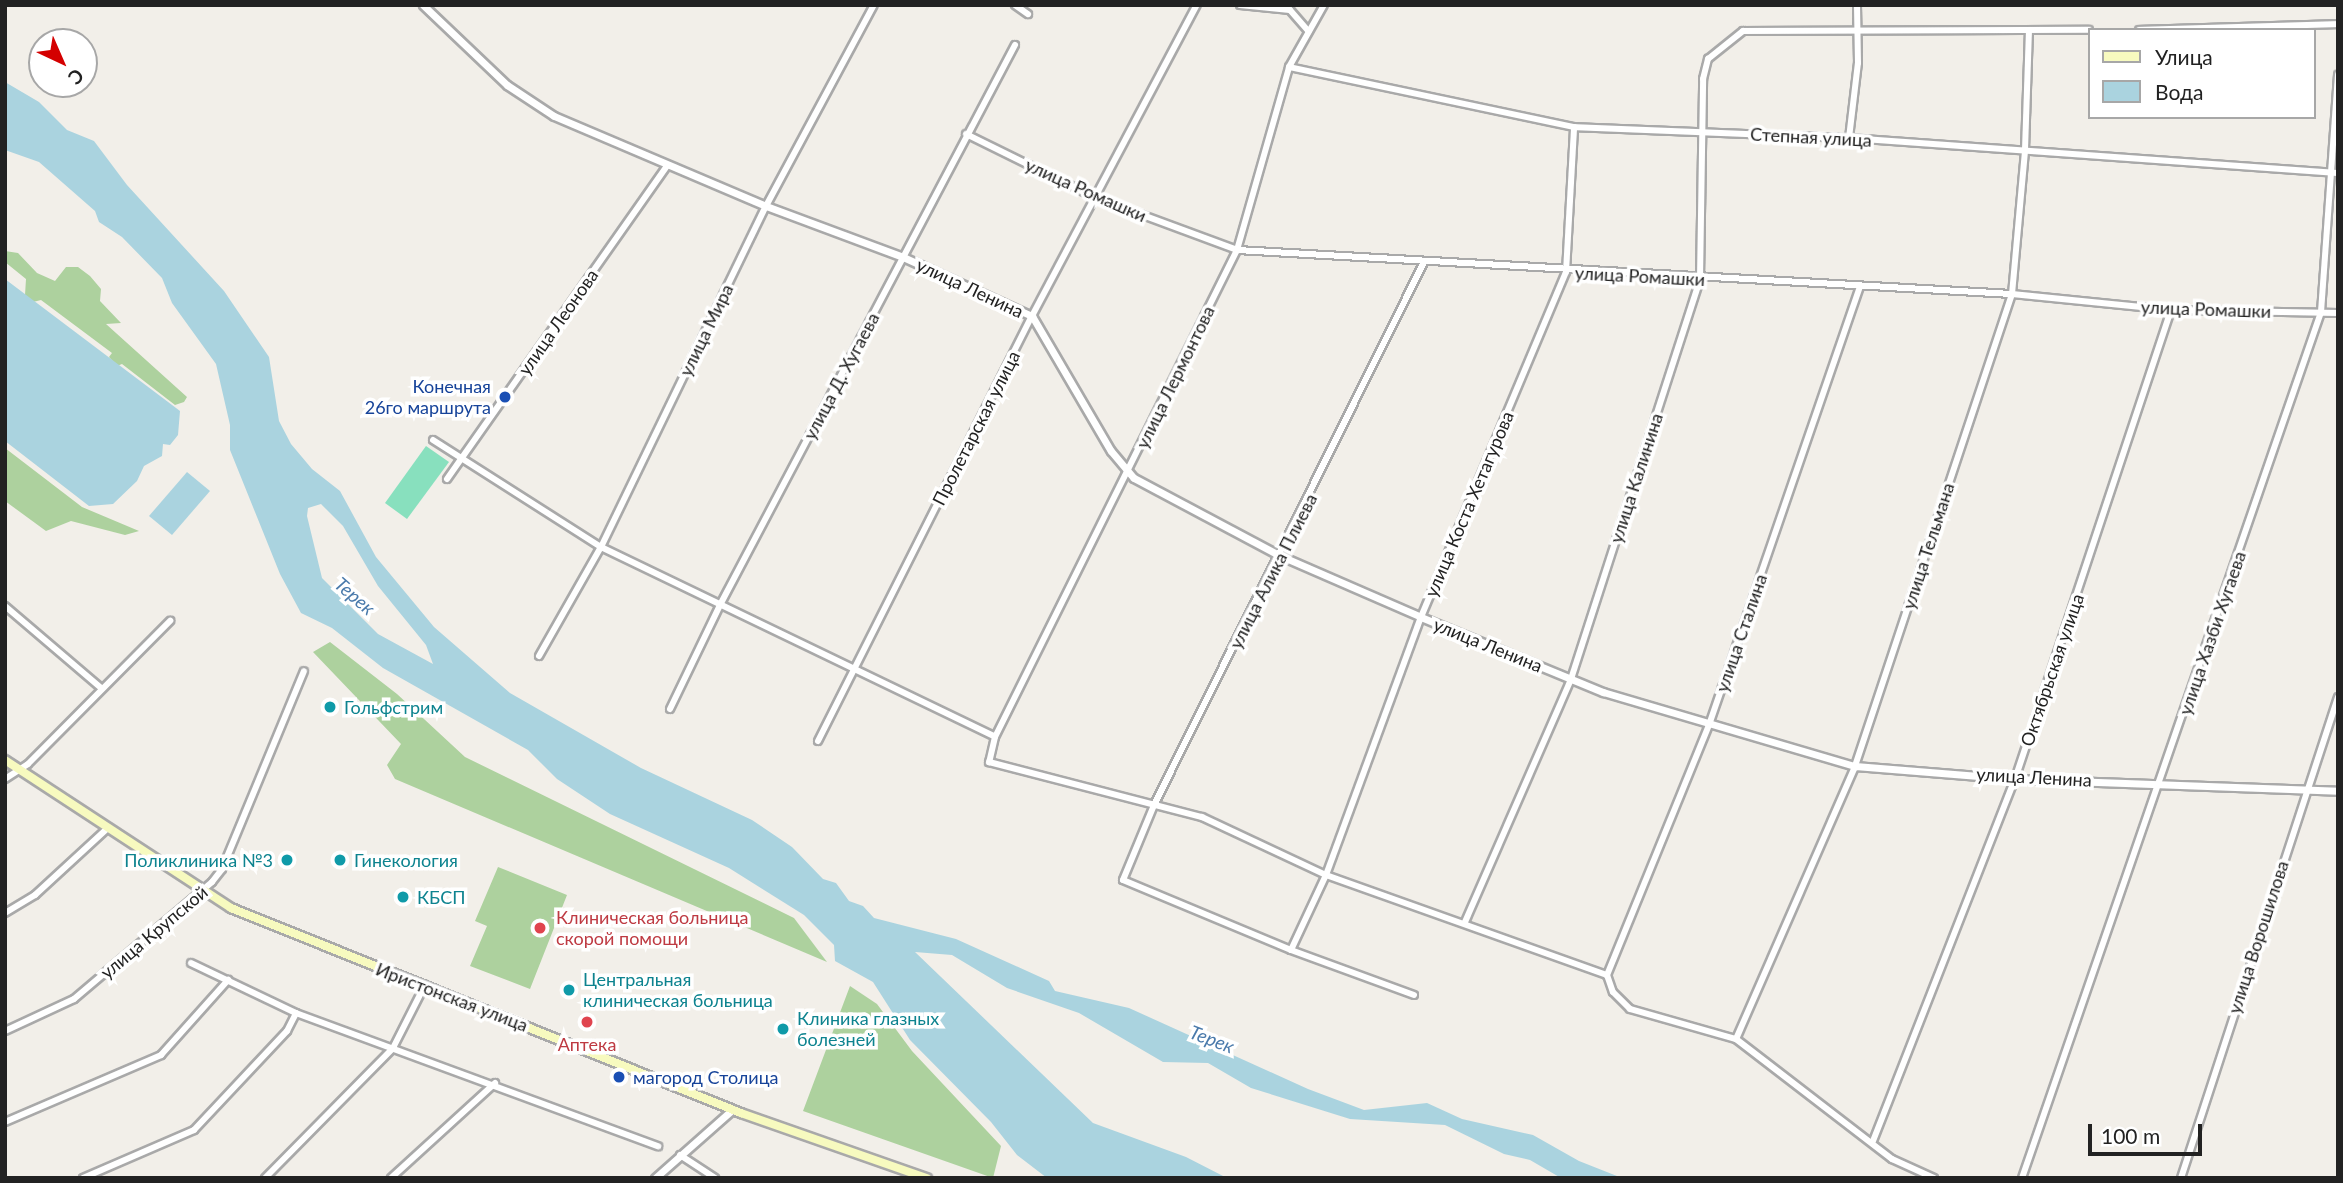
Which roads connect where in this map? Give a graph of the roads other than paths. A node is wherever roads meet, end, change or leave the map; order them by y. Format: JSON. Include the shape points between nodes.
{"nodes":[{"id":1,"x":423,"y":5,"type":"edge"},
{"id":2,"x":874,"y":5,"type":"edge"},
{"id":3,"x":1015,"y":5,"type":"edge"},
{"id":4,"x":1197,"y":5,"type":"edge"},
{"id":5,"x":1240,"y":5,"type":"edge"},
{"id":6,"x":1324,"y":5,"type":"edge"},
{"id":7,"x":1857,"y":5,"type":"edge"},
{"id":8,"x":1028,"y":14,"type":"dead end"},
{"id":9,"x":2338,"y":24,"type":"edge"},
{"id":10,"x":2205,"y":28,"type":"edge"},
{"id":11,"x":1855,"y":29,"type":"junction"},
{"id":12,"x":2088,"y":30,"type":"edge"},
{"id":13,"x":1308,"y":31,"type":"junction"},
{"id":14,"x":2029,"y":31,"type":"junction"},
{"id":15,"x":1016,"y":45,"type":"dead end"},
{"id":16,"x":1289,"y":67,"type":"junction"},
{"id":17,"x":2338,"y":75,"type":"edge"},
{"id":18,"x":1574,"y":127,"type":"junction"},
{"id":19,"x":1703,"y":132,"type":"junction"},
{"id":20,"x":966,"y":134,"type":"junction"},
{"id":21,"x":1850,"y":138,"type":"junction"},
{"id":22,"x":2025,"y":150,"type":"junction"},
{"id":23,"x":670,"y":165,"type":"junction"},
{"id":24,"x":2329,"y":172,"type":"junction"},
{"id":25,"x":2338,"y":173,"type":"edge"},
{"id":26,"x":1094,"y":197,"type":"junction"},
{"id":27,"x":766,"y":206,"type":"junction"},
{"id":28,"x":1237,"y":250,"type":"junction"},
{"id":29,"x":903,"y":257,"type":"junction"},
{"id":30,"x":1424,"y":262,"type":"junction"},
{"id":31,"x":1566,"y":272,"type":"junction"},
{"id":32,"x":1700,"y":279,"type":"junction"},
{"id":33,"x":1860,"y":287,"type":"junction"},
{"id":34,"x":2012,"y":294,"type":"junction"},
{"id":35,"x":2171,"y":310,"type":"junction"},
{"id":36,"x":2321,"y":312,"type":"junction"},
{"id":37,"x":2338,"y":313,"type":"edge"},
{"id":38,"x":1032,"y":316,"type":"junction"},
{"id":39,"x":433,"y":440,"type":"dead end"},
{"id":40,"x":461,"y":460,"type":"junction"},
{"id":41,"x":1129,"y":473,"type":"junction"},
{"id":42,"x":447,"y":479,"type":"dead end"},
{"id":43,"x":601,"y":547,"type":"junction"},
{"id":44,"x":1281,"y":556,"type":"junction"},
{"id":45,"x":720,"y":605,"type":"junction"},
{"id":46,"x":5,"y":606,"type":"edge"},
{"id":47,"x":1421,"y":617,"type":"junction"},
{"id":48,"x":170,"y":621,"type":"dead end"},
{"id":49,"x":539,"y":656,"type":"dead end"},
{"id":50,"x":304,"y":671,"type":"dead end"},
{"id":51,"x":854,"y":671,"type":"junction"},
{"id":52,"x":1571,"y":679,"type":"junction"},
{"id":53,"x":102,"y":688,"type":"junction"},
{"id":54,"x":2338,"y":697,"type":"edge"},
{"id":55,"x":670,"y":709,"type":"dead end"},
{"id":56,"x":1709,"y":725,"type":"junction"},
{"id":57,"x":995,"y":737,"type":"junction"},
{"id":58,"x":818,"y":741,"type":"dead end"},
{"id":59,"x":5,"y":760,"type":"edge"},
{"id":60,"x":1855,"y":766,"type":"junction"},
{"id":61,"x":20,"y":770,"type":"junction"},
{"id":62,"x":5,"y":779,"type":"edge"},
{"id":63,"x":2015,"y":779,"type":"junction"},
{"id":64,"x":2161,"y":783,"type":"junction"},
{"id":65,"x":2304,"y":790,"type":"junction"},
{"id":66,"x":2338,"y":791,"type":"edge"},
{"id":67,"x":1154,"y":805,"type":"junction"},
{"id":68,"x":108,"y":828,"type":"junction"},
{"id":69,"x":1326,"y":875,"type":"junction"},
{"id":70,"x":203,"y":892,"type":"junction"},
{"id":71,"x":5,"y":912,"type":"edge"},
{"id":72,"x":1465,"y":922,"type":"junction"},
{"id":73,"x":1291,"y":950,"type":"junction"},
{"id":74,"x":191,"y":963,"type":"dead end"},
{"id":75,"x":1607,"y":975,"type":"junction"},
{"id":76,"x":228,"y":980,"type":"junction"},
{"id":77,"x":425,"y":985,"type":"junction"},
{"id":78,"x":1414,"y":995,"type":"dead end"},
{"id":79,"x":296,"y":1013,"type":"junction"},
{"id":80,"x":5,"y":1031,"type":"edge"},
{"id":81,"x":1735,"y":1039,"type":"junction"},
{"id":82,"x":393,"y":1048,"type":"junction"},
{"id":83,"x":495,"y":1083,"type":"junction"},
{"id":84,"x":733,"y":1109,"type":"junction"},
{"id":85,"x":5,"y":1122,"type":"edge"},
{"id":86,"x":1873,"y":1141,"type":"junction"},
{"id":87,"x":658,"y":1146,"type":"dead end"},
{"id":88,"x":680,"y":1155,"type":"junction"},
{"id":89,"x":83,"y":1178,"type":"edge"},
{"id":90,"x":265,"y":1178,"type":"edge"},
{"id":91,"x":391,"y":1178,"type":"edge"},
{"id":92,"x":655,"y":1178,"type":"edge"},
{"id":93,"x":715,"y":1178,"type":"edge"},
{"id":94,"x":927,"y":1178,"type":"edge"},
{"id":95,"x":1934,"y":1178,"type":"edge"},
{"id":96,"x":2022,"y":1178,"type":"edge"},
{"id":97,"x":2181,"y":1178,"type":"edge"}],
"edges":[{"from":1,"to":23,"type":"street","via":[[530,103]]},
{"from":2,"to":27,"type":"street","name":"улица Мира"},
{"from":3,"to":8,"type":"street"},
{"from":4,"to":26,"type":"street","name":"Пролетарская улица"},
{"from":5,"to":13,"type":"street","via":[[1290,10]]},
{"from":6,"to":13,"type":"street","name":"улица Лермонтова"},
{"from":7,"to":11,"type":"street"},
{"from":9,"to":10,"type":"street"},
{"from":11,"to":14,"type":"street"},
{"from":11,"to":19,"type":"street","name":"улица Калинина","via":[[1743,31],[1713,51],[1704,67]]},
{"from":11,"to":21,"type":"street","via":[[1858,63]]},
{"from":12,"to":14,"type":"street"},
{"from":13,"to":16,"type":"street","name":"улица Лермонтова"},
{"from":14,"to":22,"type":"street","name":"улица Тельмана"},
{"from":15,"to":20,"type":"street","name":"улица Д. Хугаева"},
{"from":16,"to":18,"type":"street","name":"Степная улица"},
{"from":16,"to":28,"type":"street","name":"улица Лермонтова"},
{"from":17,"to":24,"type":"street","name":"улица Хазби Хугаева"},
{"from":18,"to":19,"type":"street","name":"Степная улица"},
{"from":18,"to":31,"type":"street","name":"улица Коста Хетагурова"},
{"from":19,"to":21,"type":"street","name":"Степная улица"},
{"from":19,"to":32,"type":"street","name":"улица Калинина"},
{"from":20,"to":26,"type":"street","name":"улица Ромашки"},
{"from":20,"to":29,"type":"street","name":"улица Д. Хугаева"},
{"from":21,"to":22,"type":"street","name":"Степная улица"},
{"from":22,"to":24,"type":"street","name":"Степная улица"},
{"from":22,"to":34,"type":"street","name":"улица Тельмана"},
{"from":23,"to":27,"type":"street","name":"улица Ленина"},
{"from":23,"to":40,"type":"street","name":"улица Леонова"},
{"from":24,"to":25,"type":"street","name":"Степная улица"},
{"from":24,"to":36,"type":"street","name":"улица Хазби Хугаева"},
{"from":26,"to":28,"type":"street","name":"улица Ромашки"},
{"from":26,"to":38,"type":"street","name":"Пролетарская улица"},
{"from":27,"to":29,"type":"street","name":"улица Ленина"},
{"from":27,"to":43,"type":"street","name":"улица Мира"},
{"from":28,"to":30,"type":"street","name":"улица Ромашки"},
{"from":28,"to":41,"type":"street","name":"улица Лермонтова"},
{"from":29,"to":38,"type":"street","name":"улица Ленина"},
{"from":29,"to":45,"type":"street","name":"улица Д. Хугаева"},
{"from":30,"to":31,"type":"street","name":"улица Ромашки"},
{"from":30,"to":44,"type":"street","name":"улица Алика Плиева"},
{"from":31,"to":32,"type":"street","name":"улица Ромашки"},
{"from":31,"to":47,"type":"street","name":"улица Коста Хетагурова"},
{"from":32,"to":33,"type":"street","name":"улица Ромашки"},
{"from":32,"to":52,"type":"street","name":"улица Калинина"},
{"from":33,"to":34,"type":"street","name":"улица Ромашки"},
{"from":33,"to":56,"type":"street","name":"улица Сталина"},
{"from":34,"to":35,"type":"street","name":"улица Ромашки"},
{"from":34,"to":60,"type":"street","name":"улица Тельмана"},
{"from":35,"to":36,"type":"street","name":"улица Ромашки"},
{"from":35,"to":63,"type":"street","name":"Октябрьская улица"},
{"from":36,"to":37,"type":"street","name":"улица Ромашки"},
{"from":36,"to":64,"type":"street","name":"улица Хазби Хугаева"},
{"from":38,"to":41,"type":"street","name":"улица Ленина"},
{"from":38,"to":51,"type":"street","name":"Пролетарская улица"},
{"from":39,"to":40,"type":"street"},
{"from":40,"to":42,"type":"street","name":"улица Леонова"},
{"from":40,"to":43,"type":"street"},
{"from":41,"to":44,"type":"street","name":"улица Ленина"},
{"from":41,"to":57,"type":"street","name":"улица Лермонтова"},
{"from":43,"to":45,"type":"street"},
{"from":43,"to":49,"type":"street","name":"улица Мира"},
{"from":44,"to":47,"type":"street","name":"улица Ленина"},
{"from":44,"to":67,"type":"street","name":"улица Алика Плиева"},
{"from":45,"to":51,"type":"street"},
{"from":45,"to":55,"type":"street","name":"улица Д. Хугаева"},
{"from":46,"to":53,"type":"street"},
{"from":47,"to":52,"type":"street","name":"улица Ленина"},
{"from":47,"to":69,"type":"street","name":"улица Коста Хетагурова"},
{"from":48,"to":53,"type":"street"},
{"from":50,"to":70,"type":"street","name":"улица Крупской","via":[[222,869]]},
{"from":51,"to":57,"type":"street"},
{"from":51,"to":58,"type":"street","name":"Пролетарская улица"},
{"from":52,"to":56,"type":"street","name":"улица Ленина"},
{"from":52,"to":72,"type":"street","name":"улица Калинина"},
{"from":53,"to":61,"type":"street"},
{"from":54,"to":65,"type":"street","name":"улица Ворошилова"},
{"from":56,"to":60,"type":"street","name":"улица Ленина"},
{"from":56,"to":75,"type":"street","name":"улица Сталина"},
{"from":57,"to":67,"type":"street","via":[[989,762]]},
{"from":59,"to":61,"type":"main road","name":"Иристонская улица"},
{"from":60,"to":63,"type":"street","name":"улица Ленина"},
{"from":60,"to":81,"type":"street","name":"улица Тельмана"},
{"from":61,"to":62,"type":"street"},
{"from":61,"to":68,"type":"main road","name":"Иристонская улица"},
{"from":63,"to":64,"type":"street","name":"улица Ленина"},
{"from":63,"to":86,"type":"street","name":"Октябрьская улица"},
{"from":64,"to":65,"type":"street","name":"улица Ленина"},
{"from":64,"to":96,"type":"street","name":"улица Хазби Хугаева"},
{"from":65,"to":66,"type":"street","name":"улица Ленина"},
{"from":65,"to":97,"type":"street","name":"улица Ворошилова"},
{"from":67,"to":69,"type":"street","via":[[1202,817]]},
{"from":67,"to":73,"type":"street","name":"улица Алика Плиева","via":[[1123,880]]},
{"from":68,"to":70,"type":"main road","name":"Иристонская улица"},
{"from":68,"to":71,"type":"street","via":[[35,895]]},
{"from":69,"to":72,"type":"street"},
{"from":69,"to":73,"type":"street","name":"улица Коста Хетагурова"},
{"from":70,"to":77,"type":"main road","name":"Иристонская улица","via":[[252,918]]},
{"from":70,"to":80,"type":"street","name":"улица Крупской","via":[[74,999]]},
{"from":72,"to":75,"type":"street"},
{"from":73,"to":78,"type":"street"},
{"from":74,"to":76,"type":"street"},
{"from":75,"to":81,"type":"street","via":[[1613,992],[1630,1009]]},
{"from":76,"to":79,"type":"street"},
{"from":76,"to":85,"type":"street","via":[[161,1055]]},
{"from":77,"to":82,"type":"street"},
{"from":77,"to":84,"type":"main road","name":"Иристонская улица"},
{"from":79,"to":82,"type":"street"},
{"from":79,"to":89,"type":"street","via":[[287,1031],[194,1130]]},
{"from":81,"to":86,"type":"street"},
{"from":82,"to":83,"type":"street"},
{"from":82,"to":90,"type":"street"},
{"from":83,"to":87,"type":"street"},
{"from":83,"to":91,"type":"street"},
{"from":84,"to":88,"type":"street"},
{"from":84,"to":94,"type":"main road","name":"Иристонская улица"},
{"from":86,"to":95,"type":"street","via":[[1892,1159]]},
{"from":88,"to":92,"type":"street"},
{"from":88,"to":93,"type":"street"}]}
